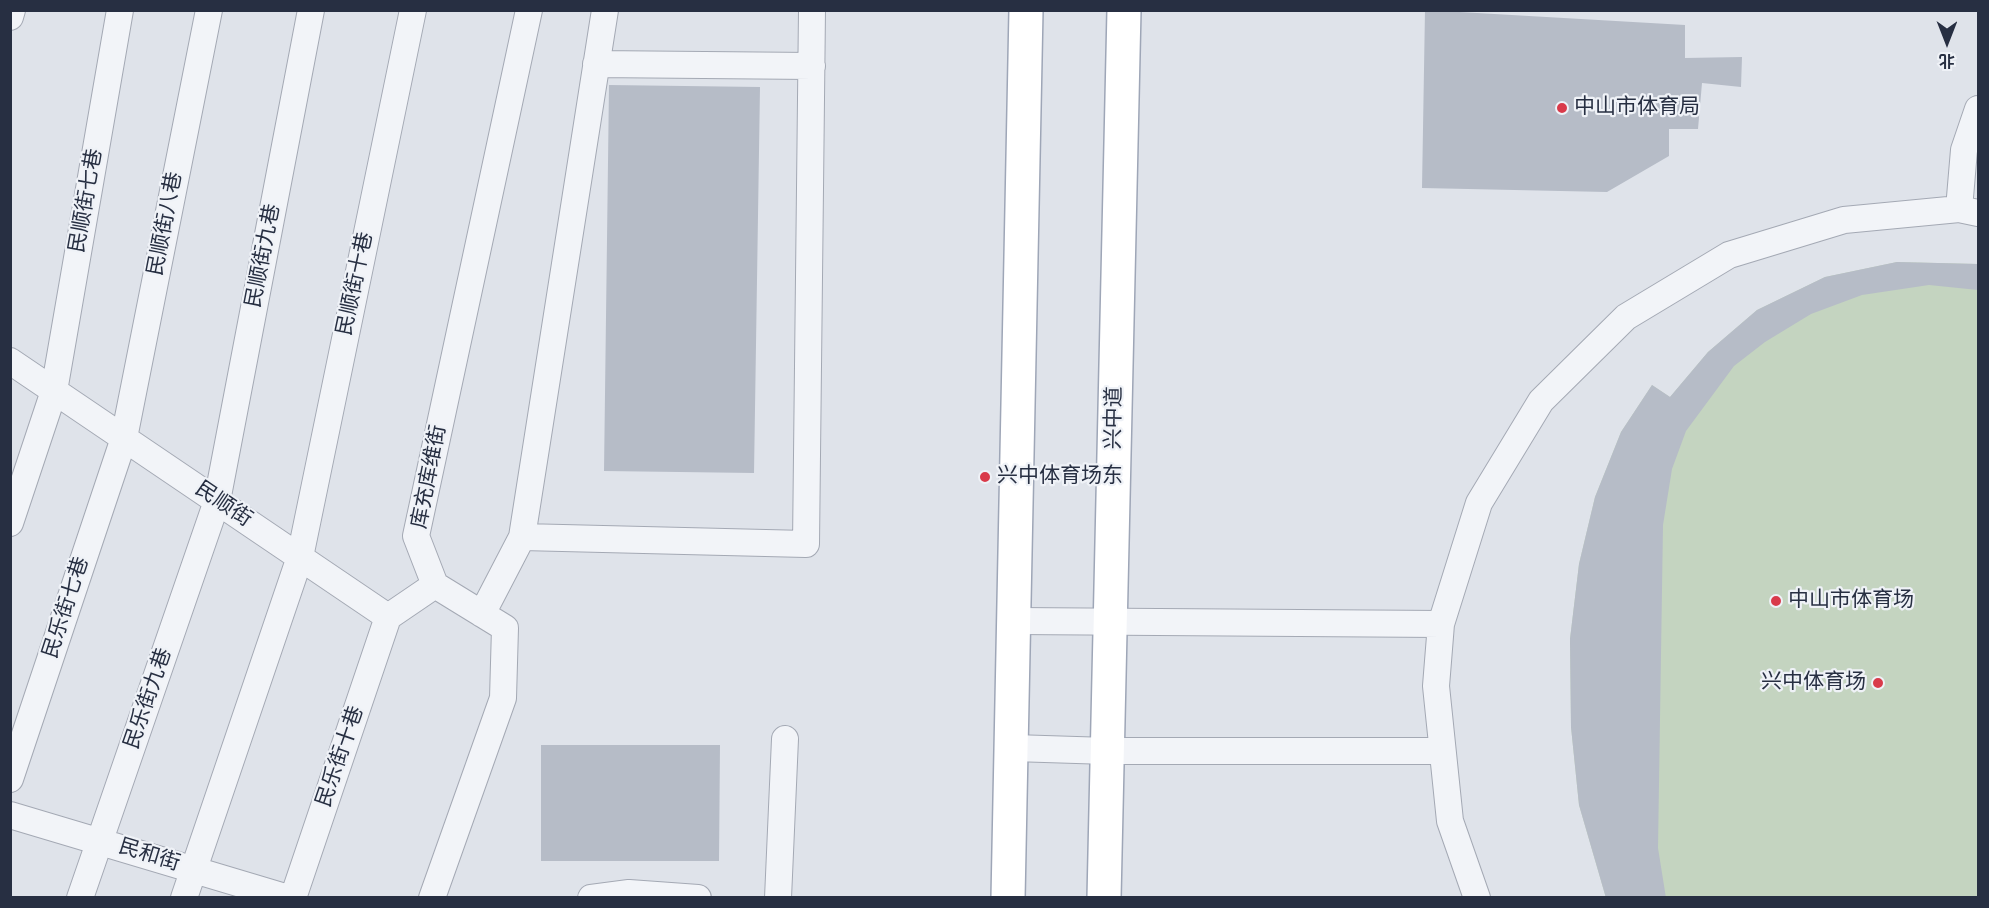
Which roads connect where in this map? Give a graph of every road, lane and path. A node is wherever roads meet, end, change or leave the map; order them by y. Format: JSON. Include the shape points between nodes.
{"nodes":[{"id":1,"x":12,"y":10,"type":"edge"},
{"id":2,"x":120,"y":10,"type":"edge"},
{"id":3,"x":209,"y":10,"type":"edge"},
{"id":4,"x":311,"y":10,"type":"edge"},
{"id":5,"x":413,"y":10,"type":"edge"},
{"id":6,"x":529,"y":10,"type":"edge"},
{"id":7,"x":605,"y":10,"type":"edge"},
{"id":8,"x":812,"y":10,"type":"edge"},
{"id":9,"x":1026,"y":10,"type":"edge"},
{"id":10,"x":1124,"y":10,"type":"edge"},
{"id":11,"x":10,"y":17,"type":"edge"},
{"id":12,"x":596,"y":63,"type":"junction"},
{"id":13,"x":812,"y":66,"type":"junction"},
{"id":14,"x":1978,"y":109,"type":"edge"},
{"id":15,"x":1969,"y":211,"type":"edge"},
{"id":16,"x":10,"y":362,"type":"edge"},
{"id":17,"x":54,"y":391,"type":"junction"},
{"id":18,"x":124,"y":438,"type":"junction"},
{"id":19,"x":217,"y":501,"type":"junction"},
{"id":20,"x":10,"y":523,"type":"edge"},
{"id":21,"x":522,"y":537,"type":"junction"},
{"id":22,"x":300,"y":557,"type":"junction"},
{"id":23,"x":435,"y":585,"type":"junction"},
{"id":24,"x":483,"y":614,"type":"junction"},
{"id":25,"x":388,"y":617,"type":"junction"},
{"id":26,"x":1016,"y":621,"type":"junction"},
{"id":27,"x":1111,"y":621,"type":"junction"},
{"id":28,"x":1441,"y":624,"type":"junction"},
{"id":29,"x":785,"y":739,"type":"dead end"},
{"id":30,"x":1013,"y":748,"type":"junction"},
{"id":31,"x":1108,"y":751,"type":"junction"},
{"id":32,"x":1442,"y":751,"type":"junction"},
{"id":33,"x":10,"y":779,"type":"edge"},
{"id":34,"x":10,"y":815,"type":"edge"},
{"id":35,"x":100,"y":841,"type":"junction"},
{"id":36,"x":193,"y":869,"type":"junction"},
{"id":37,"x":80,"y":897,"type":"edge"},
{"id":38,"x":184,"y":897,"type":"edge"},
{"id":39,"x":288,"y":897,"type":"edge"},
{"id":40,"x":293,"y":897,"type":"edge"},
{"id":41,"x":432,"y":897,"type":"edge"},
{"id":42,"x":591,"y":897,"type":"edge"},
{"id":43,"x":698,"y":897,"type":"edge"},
{"id":44,"x":778,"y":897,"type":"edge"},
{"id":45,"x":1008,"y":897,"type":"edge"},
{"id":46,"x":1104,"y":897,"type":"edge"},
{"id":47,"x":1477,"y":897,"type":"edge"}],
"edges":[{"from":1,"to":11,"type":"street"},
{"from":2,"to":17,"type":"street","name":"民顺街七巷"},
{"from":3,"to":18,"type":"street","name":"民顺街八巷"},
{"from":4,"to":19,"type":"street","name":"民顺街九巷"},
{"from":5,"to":22,"type":"street","name":"民顺街十巷"},
{"from":6,"to":23,"type":"street","name":"库充库维街","via":[[416,536]]},
{"from":7,"to":12,"type":"street"},
{"from":8,"to":13,"type":"street"},
{"from":9,"to":26,"type":"main road"},
{"from":10,"to":27,"type":"main road","name":"兴中道"},
{"from":12,"to":13,"type":"street"},
{"from":12,"to":21,"type":"street"},
{"from":13,"to":21,"type":"street","via":[[806,544]]},
{"from":14,"to":15,"type":"street","via":[[1965,150]]},
{"from":15,"to":28,"type":"street","via":[[1844,220],[1730,255],[1626,316],[1541,400],[1479,503]]},
{"from":16,"to":17,"type":"street","name":"民顺街"},
{"from":17,"to":18,"type":"street","name":"民顺街"},
{"from":17,"to":20,"type":"street","name":"民顺街七巷"},
{"from":18,"to":19,"type":"street","name":"民顺街"},
{"from":18,"to":33,"type":"street","name":"民乐街七巷"},
{"from":19,"to":22,"type":"street","name":"民顺街"},
{"from":19,"to":35,"type":"street","name":"民乐街九巷"},
{"from":21,"to":24,"type":"street"},
{"from":22,"to":25,"type":"street","name":"民顺街"},
{"from":22,"to":36,"type":"street","name":"民顺街十巷"},
{"from":23,"to":24,"type":"street"},
{"from":23,"to":25,"type":"street"},
{"from":24,"to":41,"type":"street","via":[[505,628],[503,698]]},
{"from":25,"to":40,"type":"street","name":"民乐街十巷"},
{"from":26,"to":27,"type":"street"},
{"from":26,"to":30,"type":"main road"},
{"from":27,"to":28,"type":"street"},
{"from":27,"to":31,"type":"main road","name":"兴中道"},
{"from":28,"to":32,"type":"street","via":[[1436,686]]},
{"from":29,"to":44,"type":"street"},
{"from":30,"to":31,"type":"street"},
{"from":30,"to":45,"type":"main road"},
{"from":31,"to":32,"type":"street"},
{"from":31,"to":46,"type":"main road","name":"兴中道"},
{"from":32,"to":47,"type":"street","via":[[1450,821]]},
{"from":34,"to":35,"type":"street","name":"民和街"},
{"from":35,"to":36,"type":"street","name":"民和街"},
{"from":35,"to":37,"type":"street","name":"民乐街九巷"},
{"from":36,"to":38,"type":"street","name":"民顺街十巷"},
{"from":36,"to":39,"type":"street","name":"民和街"},
{"from":42,"to":43,"type":"street","via":[[629,893]]}]}
